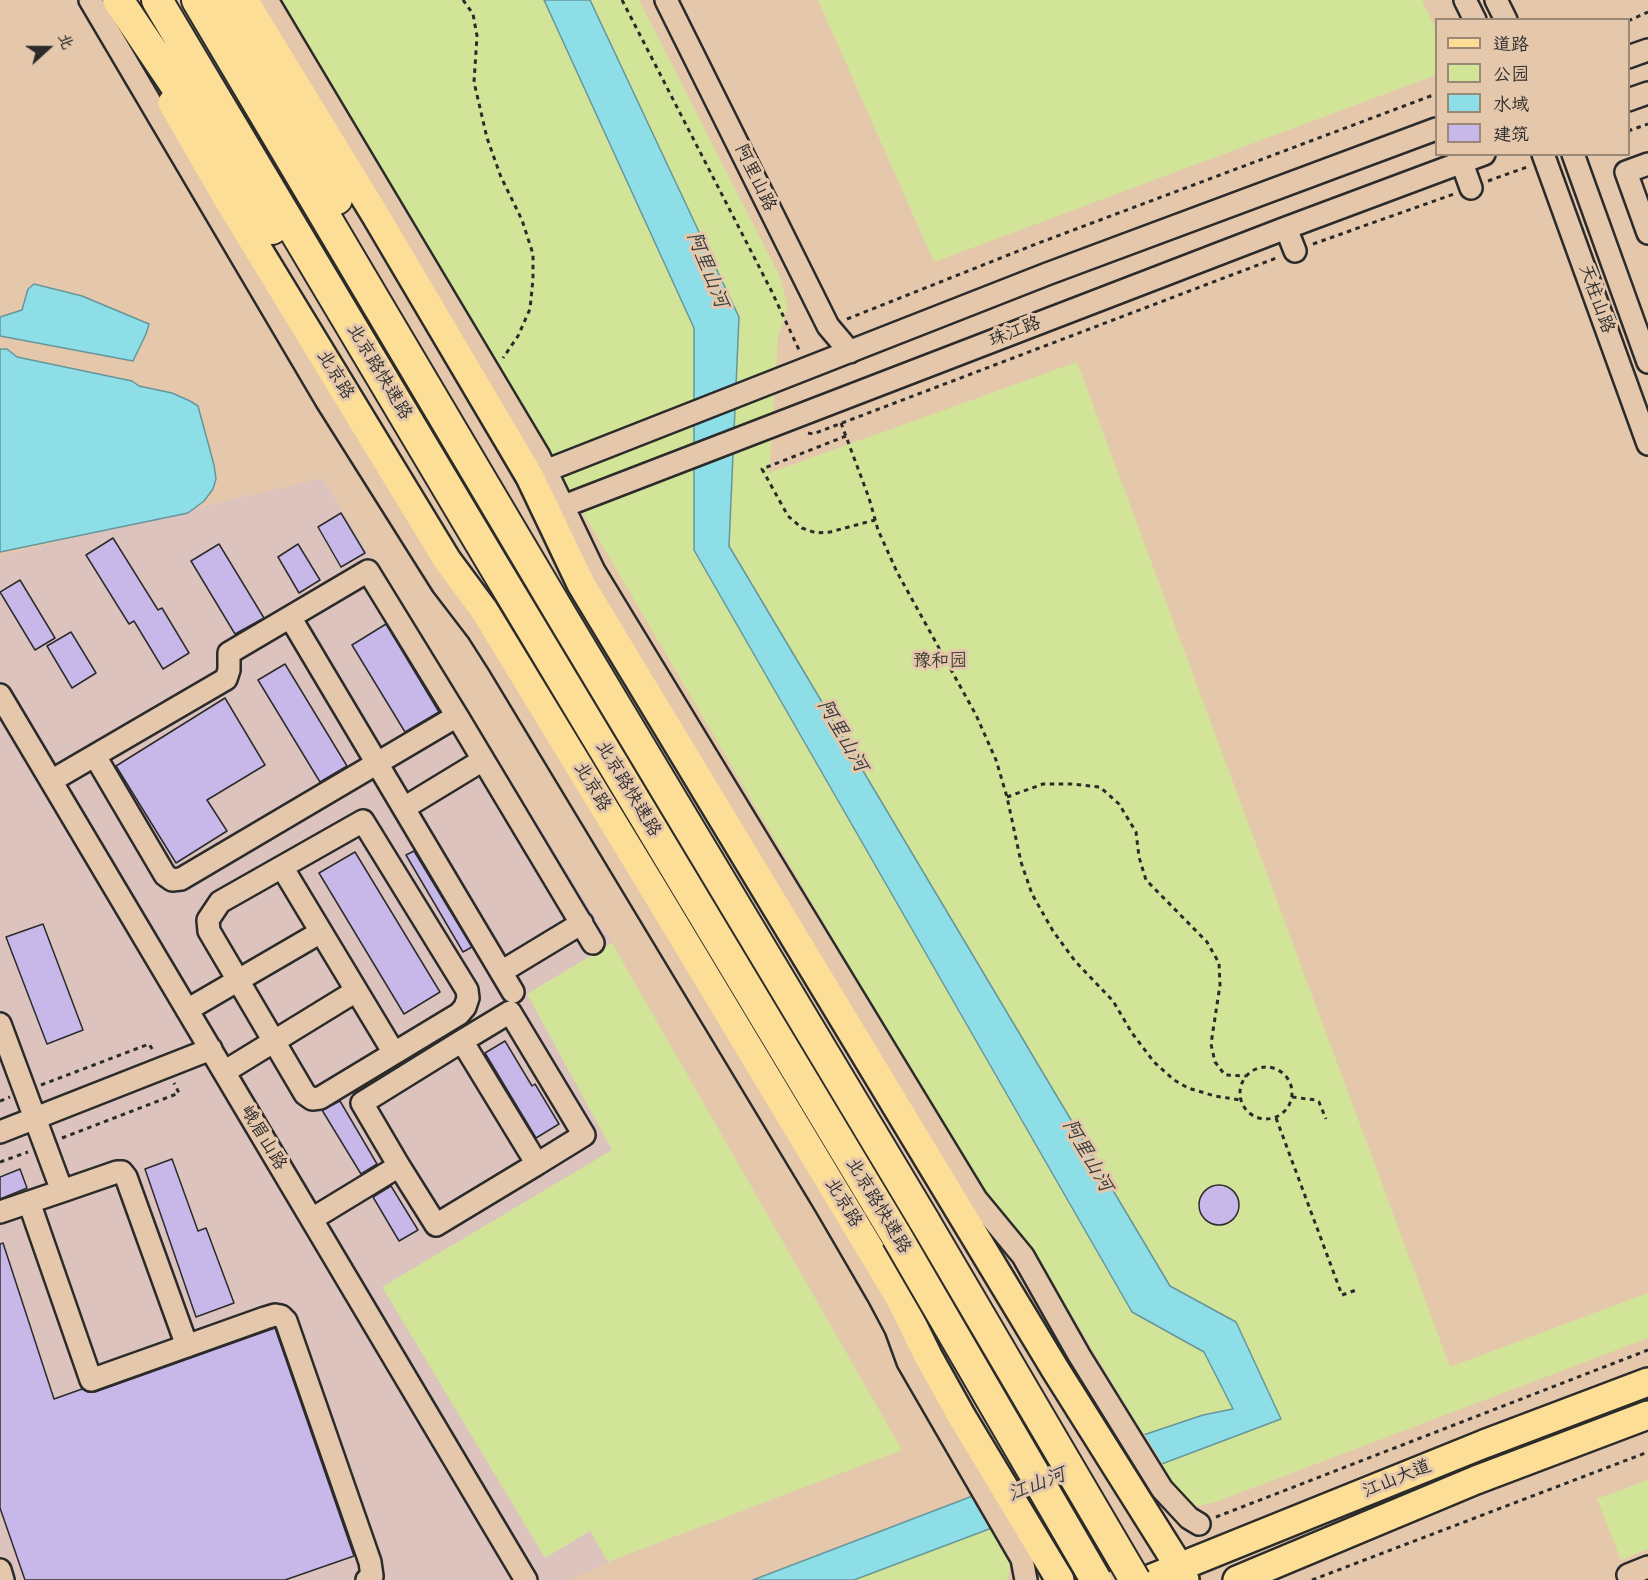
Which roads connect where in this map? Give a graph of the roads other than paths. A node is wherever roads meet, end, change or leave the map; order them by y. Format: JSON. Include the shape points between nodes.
{"nodes":[{"id":1,"x":90,"y":0,"type":"edge"},
{"id":2,"x":113,"y":0,"type":"edge"},
{"id":3,"x":118,"y":0,"type":"edge"},
{"id":4,"x":157,"y":0,"type":"edge"},
{"id":5,"x":197,"y":0,"type":"edge"},
{"id":6,"x":226,"y":0,"type":"edge"},
{"id":7,"x":244,"y":0,"type":"edge"},
{"id":8,"x":267,"y":0,"type":"edge"},
{"id":9,"x":666,"y":0,"type":"edge"},
{"id":10,"x":1465,"y":0,"type":"edge"},
{"id":11,"x":1496,"y":0,"type":"edge"},
{"id":12,"x":1474,"y":18,"type":"edge"},
{"id":13,"x":1505,"y":18,"type":"edge"},
{"id":14,"x":1648,"y":50,"type":"edge"},
{"id":15,"x":1630,"y":57,"type":"edge"},
{"id":16,"x":1648,"y":93,"type":"edge"},
{"id":17,"x":1630,"y":100,"type":"edge"},
{"id":18,"x":1435,"y":130,"type":"edge"},
{"id":19,"x":1479,"y":156,"type":"edge"},
{"id":20,"x":1574,"y":156,"type":"edge"},
{"id":21,"x":1544,"y":158,"type":"edge"},
{"id":22,"x":1462,"y":163,"type":"junction"},
{"id":23,"x":1648,"y":164,"type":"edge"},
{"id":24,"x":1471,"y":188,"type":"road end"},
{"id":25,"x":1286,"y":228,"type":"junction"},
{"id":26,"x":1648,"y":233,"type":"edge"},
{"id":27,"x":1295,"y":251,"type":"road end"},
{"id":28,"x":850,"y":352,"type":"junction"},
{"id":29,"x":1648,"y":362,"type":"edge"},
{"id":30,"x":1648,"y":444,"type":"edge"},
{"id":31,"x":538,"y":473,"type":"junction"},
{"id":32,"x":555,"y":510,"type":"junction"},
{"id":33,"x":494,"y":566,"type":"junction"},
{"id":34,"x":290,"y":617,"type":"junction"},
{"id":35,"x":563,"y":618,"type":"junction"},
{"id":36,"x":0,"y":695,"type":"edge"},
{"id":37,"x":457,"y":716,"type":"junction"},
{"id":38,"x":95,"y":756,"type":"junction"},
{"id":39,"x":483,"y":760,"type":"junction"},
{"id":40,"x":377,"y":764,"type":"junction"},
{"id":41,"x":51,"y":781,"type":"junction"},
{"id":42,"x":404,"y":808,"type":"junction"},
{"id":43,"x":282,"y":867,"type":"junction"},
{"id":44,"x":582,"y":923,"type":"junction"},
{"id":45,"x":321,"y":932,"type":"junction"},
{"id":46,"x":593,"y":943,"type":"dead end"},
{"id":47,"x":501,"y":972,"type":"junction"},
{"id":48,"x":238,"y":980,"type":"junction"},
{"id":49,"x":356,"y":991,"type":"junction"},
{"id":50,"x":513,"y":992,"type":"dead end"},
{"id":51,"x":188,"y":1010,"type":"junction"},
{"id":52,"x":0,"y":1024,"type":"edge"},
{"id":53,"x":274,"y":1041,"type":"junction"},
{"id":54,"x":462,"y":1041,"type":"junction"},
{"id":55,"x":211,"y":1049,"type":"junction"},
{"id":56,"x":394,"y":1053,"type":"junction"},
{"id":57,"x":224,"y":1072,"type":"junction"},
{"id":58,"x":36,"y":1119,"type":"junction"},
{"id":59,"x":0,"y":1132,"type":"edge"},
{"id":60,"x":537,"y":1164,"type":"junction"},
{"id":61,"x":399,"y":1166,"type":"junction"},
{"id":62,"x":62,"y":1191,"type":"junction"},
{"id":63,"x":29,"y":1202,"type":"junction"},
{"id":64,"x":0,"y":1212,"type":"edge"},
{"id":65,"x":312,"y":1219,"type":"junction"},
{"id":66,"x":188,"y":1346,"type":"junction"},
{"id":67,"x":1648,"y":1382,"type":"edge"},
{"id":68,"x":1648,"y":1415,"type":"edge"},
{"id":69,"x":990,"y":1483,"type":"junction"},
{"id":70,"x":1199,"y":1524,"type":"road end"},
{"id":71,"x":1017,"y":1529,"type":"junction"},
{"id":72,"x":1648,"y":1567,"type":"edge"},
{"id":73,"x":0,"y":1570,"type":"edge"},
{"id":74,"x":1182,"y":1574,"type":"edge"},
{"id":75,"x":3,"y":1580,"type":"edge"},
{"id":76,"x":367,"y":1580,"type":"edge"},
{"id":77,"x":526,"y":1580,"type":"edge"},
{"id":78,"x":1026,"y":1580,"type":"edge"},
{"id":79,"x":1060,"y":1580,"type":"edge"},
{"id":80,"x":1096,"y":1580,"type":"edge"},
{"id":81,"x":1135,"y":1580,"type":"edge"},
{"id":82,"x":1147,"y":1580,"type":"edge"},
{"id":83,"x":1237,"y":1580,"type":"edge"},
{"id":84,"x":1630,"y":1580,"type":"edge"}],
"edges":[{"from":1,"to":69,"type":"street","via":[[326,400],[436,575],[499,664],[826,1206],[896,1329],[908,1362]]},
{"from":2,"to":69,"type":"main road","name":"北京路","via":[[228,200],[447,560],[484,610],[899,1297]]},
{"from":3,"to":33,"type":"highway","via":[[279,241],[435,488]]},
{"from":4,"to":33,"type":"highway","name":"北京路快速路"},
{"from":5,"to":35,"type":"highway","name":"北京路快速路"},
{"from":6,"to":35,"type":"highway","via":[[294,114],[335,197],[503,477]]},
{"from":7,"to":31,"type":"main road"},
{"from":8,"to":31,"type":"street","via":[[491,376]]},
{"from":9,"to":28,"type":"street","name":"阿里山路","via":[[828,326]]},
{"from":10,"to":12,"type":"street"},
{"from":11,"to":13,"type":"street"},
{"from":14,"to":15,"type":"street"},
{"from":16,"to":17,"type":"street"},
{"from":18,"to":28,"type":"street"},
{"from":19,"to":22,"type":"street","name":"珠江路"},
{"from":20,"to":29,"type":"street","name":"天柱山路"},
{"from":21,"to":30,"type":"street","name":"天柱山路"},
{"from":22,"to":24,"type":"street"},
{"from":22,"to":25,"type":"street","name":"珠江路"},
{"from":23,"to":26,"type":"street","via":[[1626,172]]},
{"from":25,"to":27,"type":"street"},
{"from":25,"to":32,"type":"street","name":"珠江路"},
{"from":28,"to":31,"type":"street"},
{"from":31,"to":32,"type":"main road"},
{"from":32,"to":70,"type":"street","via":[[976,1199],[1023,1256],[1162,1490],[1188,1518]]},
{"from":32,"to":74,"type":"main road","via":[[581,584]]},
{"from":33,"to":80,"type":"highway","name":"北京路快速路","bridge":true,"via":[[897,1237]]},
{"from":34,"to":37,"type":"street","via":[[368,571]]},
{"from":34,"to":38,"type":"street","via":[[229,653],[226,680]]},
{"from":34,"to":40,"type":"street"},
{"from":35,"to":81,"type":"highway","name":"北京路快速路","bridge":true,"via":[[926,1222]]},
{"from":36,"to":41,"type":"street","name":"峨眉山路"},
{"from":37,"to":39,"type":"street"},
{"from":37,"to":40,"type":"street"},
{"from":38,"to":40,"type":"street","via":[[172,880],[181,879]]},
{"from":38,"to":41,"type":"street"},
{"from":39,"to":42,"type":"street"},
{"from":39,"to":44,"type":"street"},
{"from":40,"to":42,"type":"street"},
{"from":41,"to":51,"type":"street","name":"峨眉山路"},
{"from":42,"to":47,"type":"street"},
{"from":43,"to":45,"type":"street"},
{"from":43,"to":48,"type":"street","via":[[220,902],[208,920],[209,931]]},
{"from":43,"to":56,"type":"street","via":[[363,821],[467,990],[468,998],[459,1014]]},
{"from":44,"to":46,"type":"street"},
{"from":44,"to":47,"type":"street"},
{"from":45,"to":48,"type":"street"},
{"from":45,"to":49,"type":"street"},
{"from":47,"to":50,"type":"street"},
{"from":48,"to":51,"type":"street"},
{"from":48,"to":53,"type":"street"},
{"from":49,"to":53,"type":"street"},
{"from":49,"to":56,"type":"street"},
{"from":51,"to":55,"type":"street","name":"峨眉山路"},
{"from":52,"to":58,"type":"street"},
{"from":53,"to":56,"type":"street","via":[[305,1094],[312,1099],[320,1098]]},
{"from":53,"to":57,"type":"street"},
{"from":54,"to":60,"type":"street"},
{"from":54,"to":60,"type":"street","via":[[510,1012],[585,1135]]},
{"from":54,"to":61,"type":"street","via":[[362,1103]]},
{"from":55,"to":57,"type":"street","name":"峨眉山路"},
{"from":55,"to":58,"type":"street"},
{"from":57,"to":65,"type":"street","name":"峨眉山路"},
{"from":58,"to":59,"type":"street"},
{"from":58,"to":62,"type":"street"},
{"from":60,"to":61,"type":"street","via":[[436,1225]]},
{"from":61,"to":65,"type":"street"},
{"from":62,"to":63,"type":"street"},
{"from":62,"to":66,"type":"street","via":[[122,1172]]},
{"from":63,"to":64,"type":"street"},
{"from":63,"to":66,"type":"street","via":[[91,1380]]},
{"from":65,"to":77,"type":"street","name":"峨眉山路"},
{"from":66,"to":76,"type":"street","via":[[274,1315],[286,1321],[370,1562],[372,1576]]},
{"from":67,"to":74,"type":"main road","name":"江山大道","via":[[1484,1444]]},
{"from":68,"to":83,"type":"main road","name":"江山大道","via":[[1476,1480]]},
{"from":69,"to":71,"type":"main road","name":"北京路"},
{"from":71,"to":78,"type":"street"},
{"from":71,"to":79,"type":"main road","name":"北京路"},
{"from":72,"to":84,"type":"street","via":[[1628,1575]]},
{"from":73,"to":75,"type":"street"},
{"from":74,"to":82,"type":"main road","name":"江山大道"}]}
